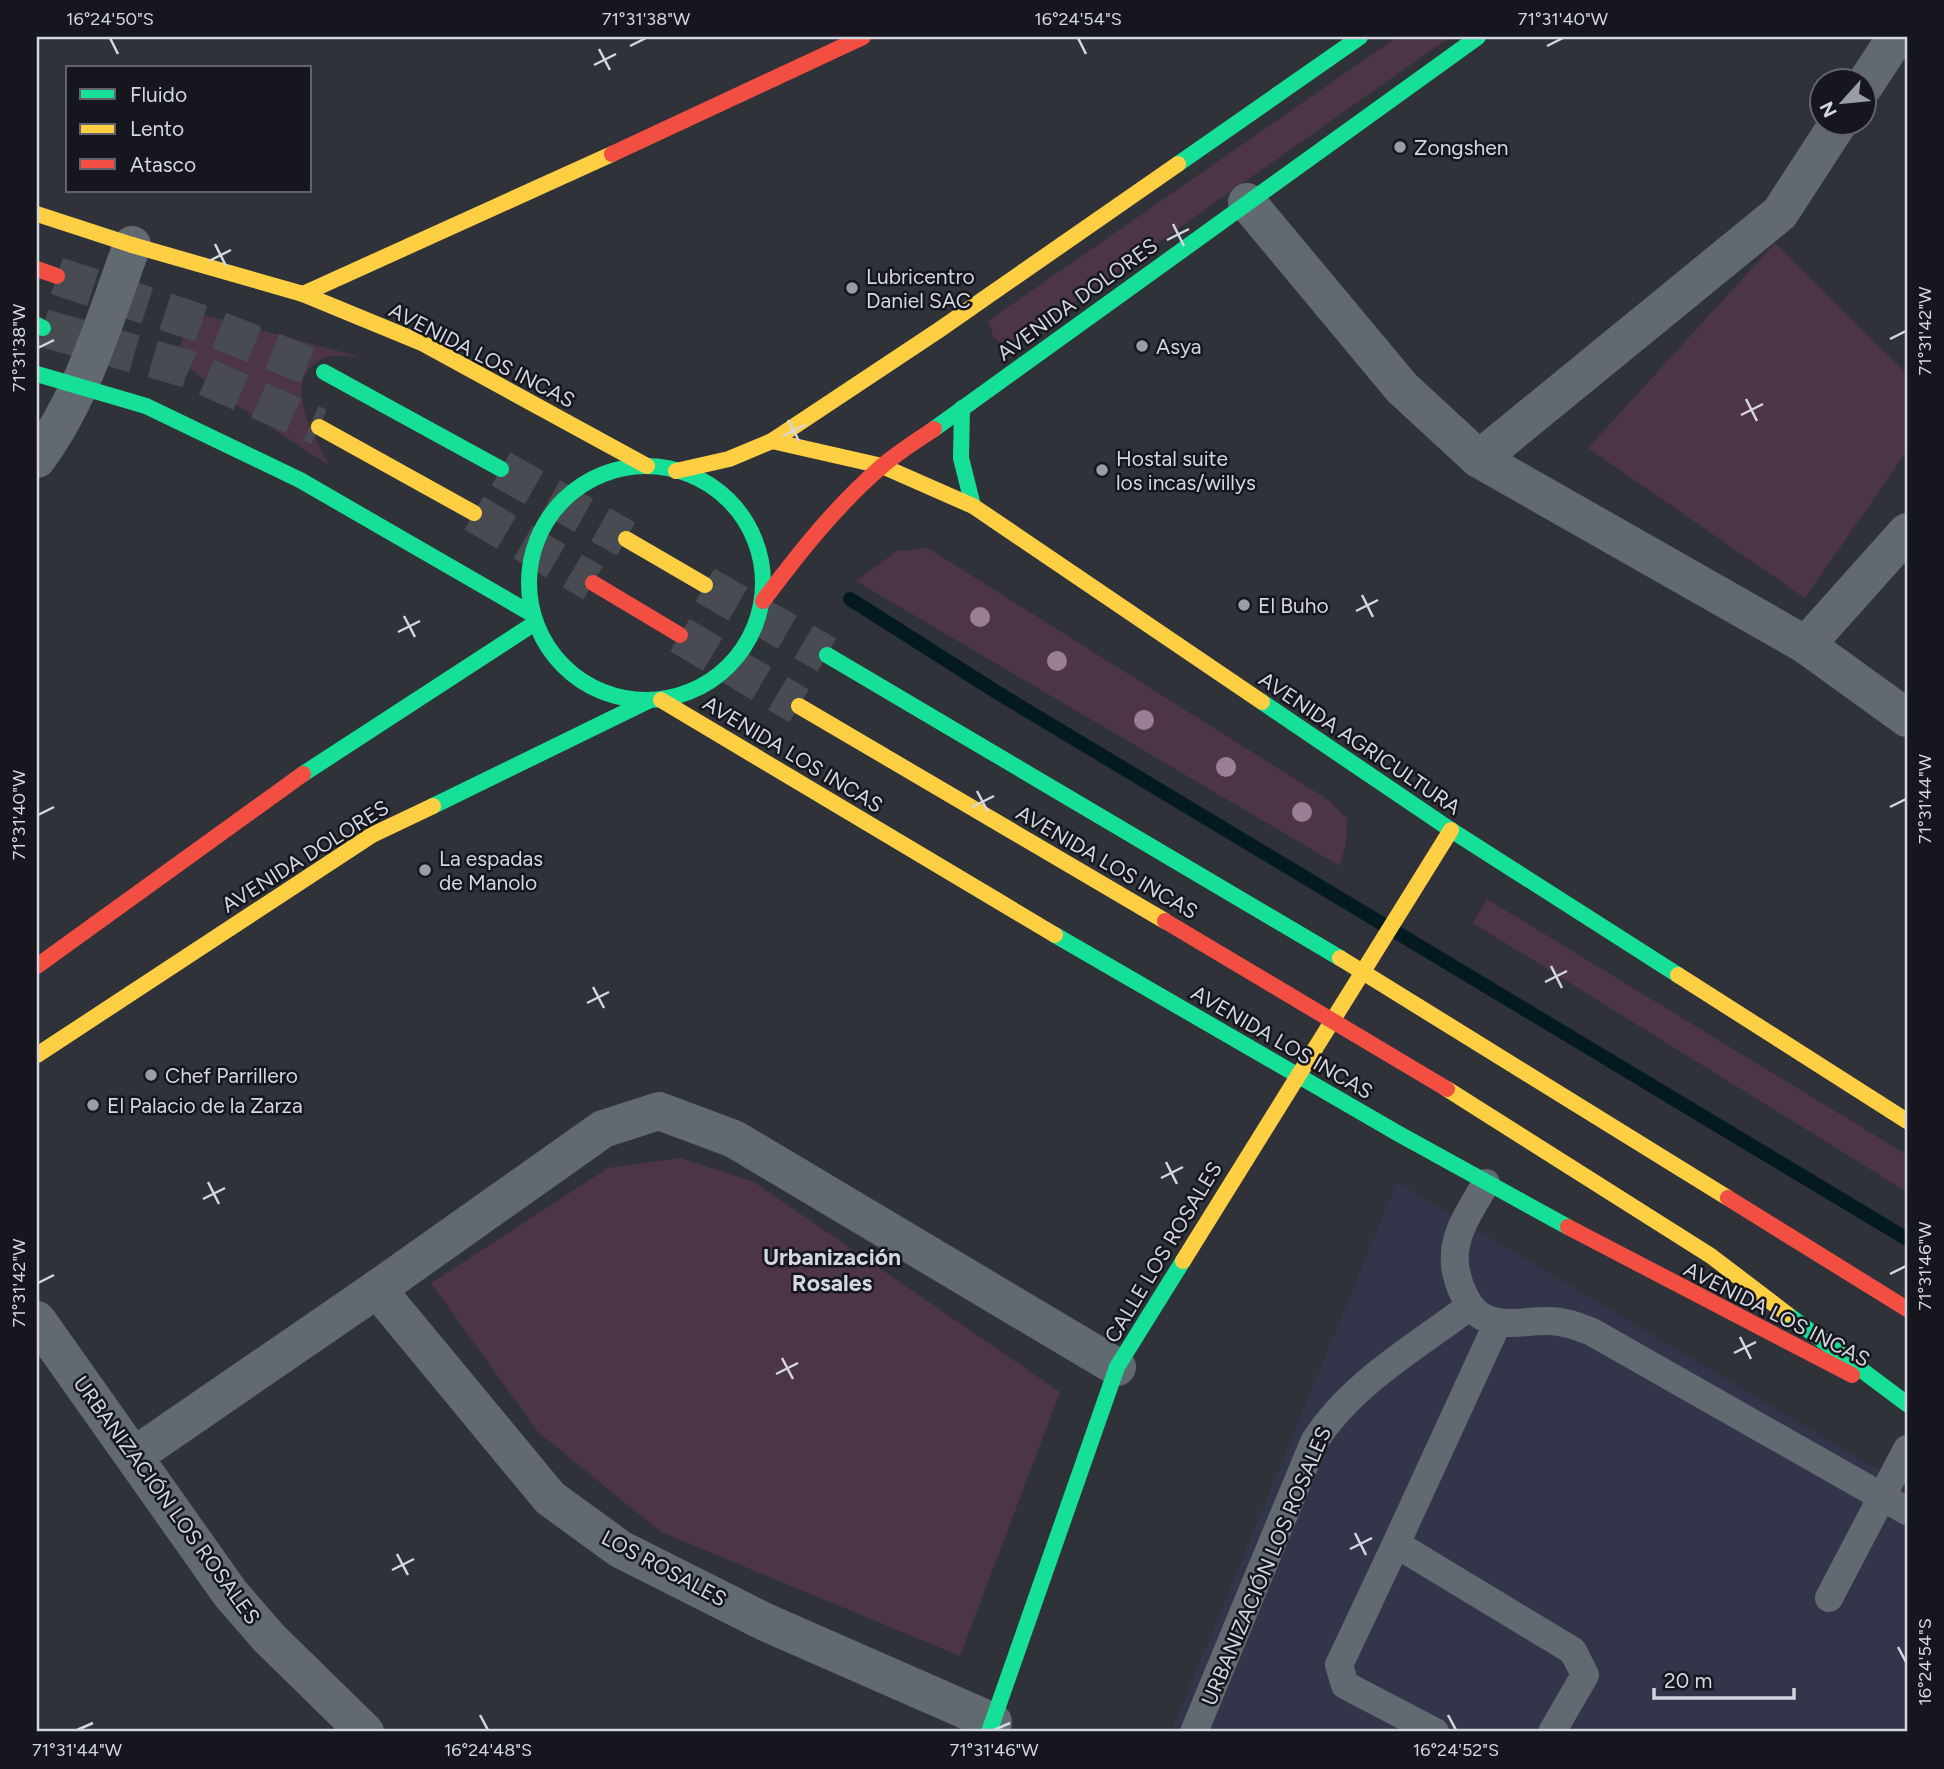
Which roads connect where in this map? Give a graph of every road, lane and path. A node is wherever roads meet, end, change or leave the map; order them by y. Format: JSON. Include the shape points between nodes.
{"nodes":[{"id":1,"x":863,"y":37,"type":"edge"},
{"id":2,"x":1360,"y":37,"type":"edge"},
{"id":3,"x":1478,"y":37,"type":"edge"},
{"id":4,"x":1896,"y":37,"type":"edge"},
{"id":5,"x":1877,"y":66,"type":"edge"},
{"id":6,"x":1830,"y":136,"type":"edge"},
{"id":7,"x":1247,"y":202,"type":"junction"},
{"id":8,"x":37,"y":214,"type":"edge"},
{"id":9,"x":132,"y":245,"type":"junction"},
{"id":10,"x":37,"y":269,"type":"edge"},
{"id":11,"x":57,"y":276,"type":"tunnel mouth"},
{"id":12,"x":303,"y":293,"type":"junction"},
{"id":13,"x":324,"y":372,"type":"tunnel mouth"},
{"id":14,"x":37,"y":373,"type":"edge"},
{"id":15,"x":81,"y":385,"type":"junction"},
{"id":16,"x":962,"y":408,"type":"junction"},
{"id":17,"x":319,"y":427,"type":"tunnel mouth"},
{"id":18,"x":772,"y":441,"type":"junction"},
{"id":19,"x":37,"y":458,"type":"edge"},
{"id":20,"x":1479,"y":458,"type":"junction"},
{"id":21,"x":647,"y":466,"type":"junction"},
{"id":22,"x":882,"y":466,"type":"junction"},
{"id":23,"x":501,"y":469,"type":"tunnel mouth"},
{"id":24,"x":676,"y":471,"type":"junction"},
{"id":25,"x":973,"y":506,"type":"junction"},
{"id":26,"x":474,"y":513,"type":"tunnel mouth"},
{"id":27,"x":1907,"y":531,"type":"edge"},
{"id":28,"x":625,"y":539,"type":"tunnel mouth"},
{"id":29,"x":593,"y":583,"type":"tunnel mouth"},
{"id":30,"x":705,"y":585,"type":"tunnel mouth"},
{"id":31,"x":763,"y":601,"type":"junction"},
{"id":32,"x":534,"y":619,"type":"junction"},
{"id":33,"x":680,"y":635,"type":"tunnel mouth"},
{"id":34,"x":1806,"y":645,"type":"junction"},
{"id":35,"x":827,"y":655,"type":"tunnel mouth"},
{"id":36,"x":654,"y":701,"type":"junction"},
{"id":37,"x":799,"y":706,"type":"tunnel mouth"},
{"id":38,"x":1907,"y":718,"type":"edge"},
{"id":39,"x":1451,"y":830,"type":"junction"},
{"id":40,"x":37,"y":966,"type":"edge"},
{"id":41,"x":37,"y":1055,"type":"edge"},
{"id":42,"x":1296,"y":1076,"type":"junction"},
{"id":43,"x":1903,"y":1109,"type":"edge"},
{"id":44,"x":1486,"y":1183,"type":"junction"},
{"id":45,"x":377,"y":1289,"type":"junction"},
{"id":46,"x":1470,"y":1306,"type":"junction"},
{"id":47,"x":1907,"y":1309,"type":"edge"},
{"id":48,"x":37,"y":1320,"type":"edge"},
{"id":49,"x":1498,"y":1322,"type":"junction"},
{"id":50,"x":1117,"y":1367,"type":"junction"},
{"id":51,"x":1901,"y":1400,"type":"edge"},
{"id":52,"x":1907,"y":1449,"type":"edge"},
{"id":53,"x":134,"y":1456,"type":"junction"},
{"id":54,"x":1896,"y":1504,"type":"edge"},
{"id":55,"x":1396,"y":1544,"type":"junction"},
{"id":56,"x":1829,"y":1598,"type":"dead end"},
{"id":57,"x":991,"y":1727,"type":"edge"},
{"id":58,"x":365,"y":1732,"type":"edge"},
{"id":59,"x":1194,"y":1732,"type":"edge"},
{"id":60,"x":1435,"y":1732,"type":"edge"},
{"id":61,"x":1552,"y":1732,"type":"edge"}],
"edges":[{"from":1,"to":12,"type":"main road"},
{"from":2,"to":18,"type":"main road"},
{"from":3,"to":7,"type":"main road","name":"AVENIDA DOLORES"},
{"from":4,"to":5,"type":"street"},
{"from":6,"to":20,"type":"street","via":[[1780,213]]},
{"from":7,"to":16,"type":"main road","name":"AVENIDA DOLORES"},
{"from":7,"to":20,"type":"street","via":[[1402,388]]},
{"from":8,"to":9,"type":"main road","name":"AVENIDA LOS INCAS"},
{"from":9,"to":12,"type":"main road","name":"AVENIDA LOS INCAS"},
{"from":9,"to":15,"type":"street"},
{"from":10,"to":11,"type":"main road"},
{"from":12,"to":21,"type":"main road","name":"AVENIDA LOS INCAS","via":[[422,343]]},
{"from":13,"to":23,"type":"main road"},
{"from":14,"to":15,"type":"main road"},
{"from":15,"to":19,"type":"street"},
{"from":15,"to":32,"type":"main road","via":[[146,406],[300,480]]},
{"from":16,"to":22,"type":"main road","name":"AVENIDA DOLORES"},
{"from":16,"to":25,"type":"main road","via":[[961,458]]},
{"from":17,"to":26,"type":"main road"},
{"from":18,"to":22,"type":"main road","name":"AVENIDA AGRICULTURA"},
{"from":18,"to":24,"type":"main road"},
{"from":20,"to":34,"type":"street"},
{"from":21,"to":24,"type":"main road"},
{"from":21,"to":32,"type":"main road","via":[[604,473],[567,496],[541,530],[529,572]]},
{"from":22,"to":25,"type":"main road","name":"AVENIDA AGRICULTURA"},
{"from":22,"to":31,"type":"main road","name":"AVENIDA DOLORES","via":[[798,552]]},
{"from":24,"to":31,"type":"main road","via":[[708,481],[751,532],[762,566]]},
{"from":25,"to":39,"type":"main road","name":"AVENIDA AGRICULTURA"},
{"from":27,"to":34,"type":"street"},
{"from":28,"to":30,"type":"main road"},
{"from":29,"to":33,"type":"main road"},
{"from":31,"to":36,"type":"main road","via":[[751,638],[728,669],[697,690]]},
{"from":32,"to":36,"type":"main road","via":[[553,654],[580,679],[612,695]]},
{"from":32,"to":40,"type":"main road","via":[[318,763]]},
{"from":34,"to":38,"type":"street"},
{"from":35,"to":47,"type":"main road","name":"AVENIDA LOS INCAS","via":[[1406,997]]},
{"from":36,"to":41,"type":"main road","name":"AVENIDA DOLORES","via":[[372,835]]},
{"from":36,"to":42,"type":"main road","name":"AVENIDA LOS INCAS"},
{"from":37,"to":51,"type":"main road","name":"AVENIDA LOS INCAS","via":[[1394,1056],[1711,1256]]},
{"from":39,"to":42,"type":"main road","name":"CALLE LOS ROSALES"},
{"from":39,"to":43,"type":"main road","name":"AVENIDA AGRICULTURA"},
{"from":42,"to":44,"type":"main road","name":"AVENIDA LOS INCAS"},
{"from":42,"to":50,"type":"main road","name":"CALLE LOS ROSALES"},
{"from":44,"to":46,"type":"lane","via":[[1461,1227],[1453,1256]]},
{"from":44,"to":51,"type":"main road","name":"AVENIDA LOS INCAS","via":[[1690,1295]]},
{"from":45,"to":50,"type":"street","via":[[603,1129],[659,1111],[734,1139]]},
{"from":45,"to":53,"type":"street"},
{"from":45,"to":57,"type":"street","name":"LOS ROSALES","via":[[550,1498],[620,1549]]},
{"from":46,"to":49,"type":"lane","via":[[1482,1317]]},
{"from":46,"to":59,"type":"lane","name":"URBANIZACIÓN LOS ROSALES","via":[[1359,1390],[1328,1420],[1314,1442]]},
{"from":48,"to":53,"type":"street","name":"URBANIZACIÓN LOS ROSALES"},
{"from":49,"to":54,"type":"lane","via":[[1549,1320],[1592,1332]]},
{"from":49,"to":55,"type":"lane"},
{"from":50,"to":57,"type":"main road","name":"CALLE LOS ROSALES"},
{"from":52,"to":54,"type":"lane"},
{"from":53,"to":58,"type":"street","name":"URBANIZACIÓN LOS ROSALES","via":[[230,1593]]},
{"from":54,"to":56,"type":"lane"},
{"from":55,"to":60,"type":"lane","via":[[1339,1665],[1345,1685]]},
{"from":55,"to":61,"type":"lane","via":[[1573,1651],[1586,1675]]}]}
